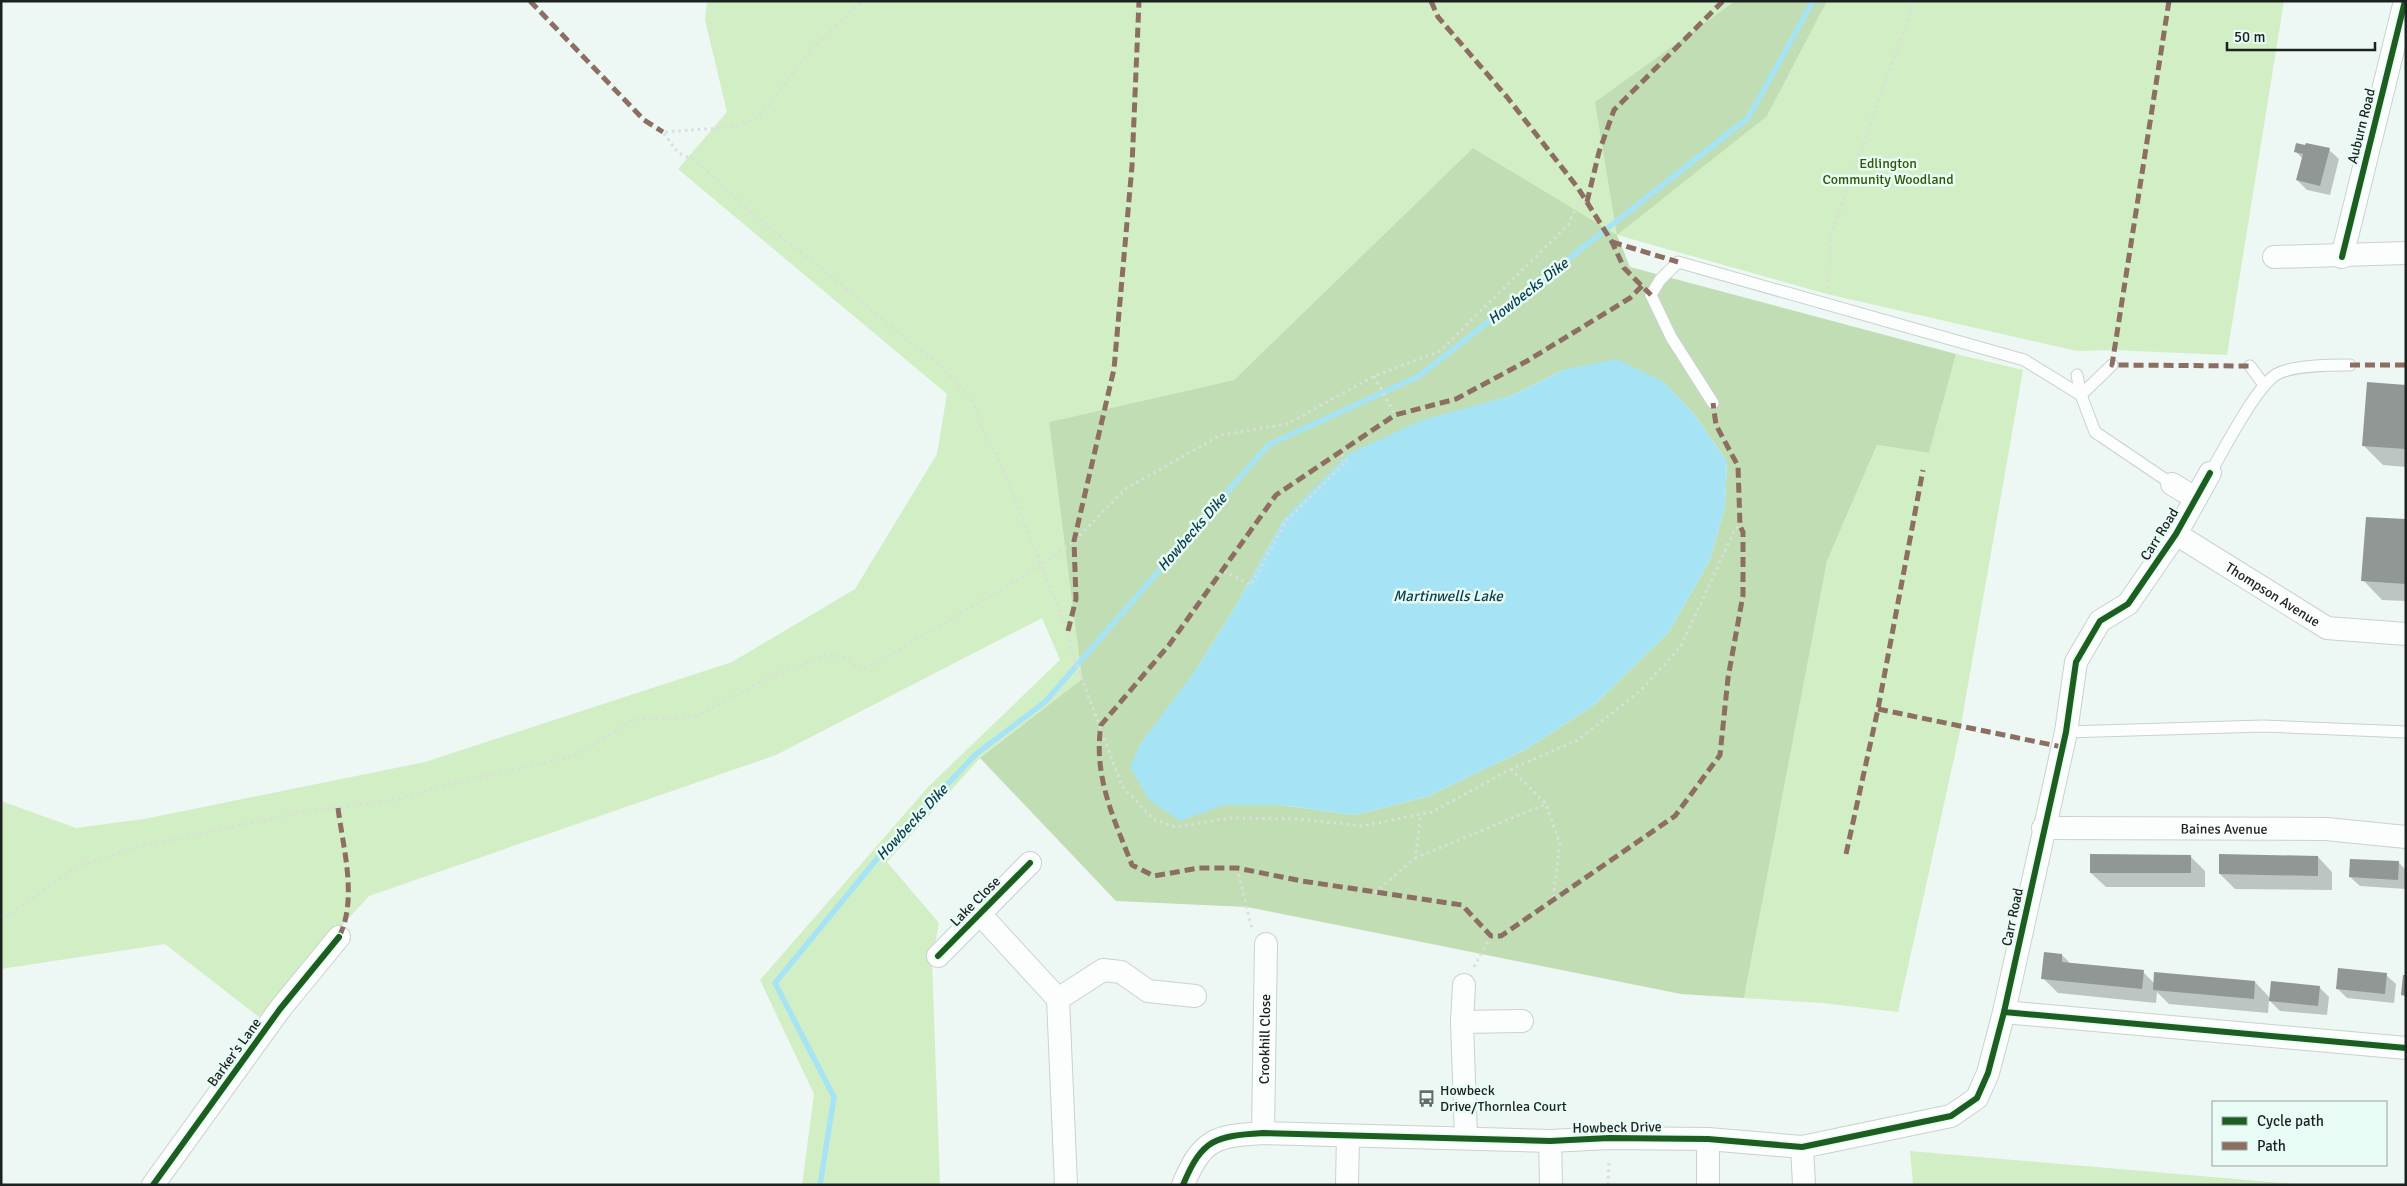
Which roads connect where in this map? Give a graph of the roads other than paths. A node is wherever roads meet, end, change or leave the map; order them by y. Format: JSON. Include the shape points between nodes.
{"nodes":[{"id":1,"x":2405,"y":1,"type":"edge"},
{"id":2,"x":2406,"y":253,"type":"edge"},
{"id":3,"x":2274,"y":257,"type":"dead end"},
{"id":4,"x":2342,"y":257,"type":"junction"},
{"id":5,"x":2112,"y":365,"type":"dead end"},
{"id":6,"x":2350,"y":365,"type":"dead end"},
{"id":7,"x":2250,"y":366,"type":"dead end"},
{"id":8,"x":2077,"y":375,"type":"dead end"},
{"id":9,"x":2264,"y":385,"type":"junction"},
{"id":10,"x":2081,"y":395,"type":"junction"},
{"id":11,"x":1713,"y":403,"type":"dead end"},
{"id":12,"x":2210,"y":474,"type":"joint"},
{"id":13,"x":2172,"y":484,"type":"joint"},
{"id":14,"x":2195,"y":498,"type":"junction"},
{"id":15,"x":2176,"y":534,"type":"junction"},
{"id":16,"x":2406,"y":634,"type":"edge"},
{"id":17,"x":2066,"y":732,"type":"junction"},
{"id":18,"x":2406,"y":732,"type":"edge"},
{"id":19,"x":2043,"y":828,"type":"junction"},
{"id":20,"x":2406,"y":837,"type":"edge"},
{"id":21,"x":1030,"y":863,"type":"dead end"},
{"id":22,"x":980,"y":914,"type":"junction"},
{"id":23,"x":339,"y":937,"type":"dead end"},
{"id":24,"x":1266,"y":944,"type":"road end"},
{"id":25,"x":938,"y":956,"type":"dead end"},
{"id":26,"x":1464,"y":985,"type":"road end"},
{"id":27,"x":1195,"y":996,"type":"dead end"},
{"id":28,"x":1058,"y":999,"type":"junction"},
{"id":29,"x":2004,"y":1012,"type":"junction"},
{"id":30,"x":1522,"y":1021,"type":"dead end"},
{"id":31,"x":1462,"y":1022,"type":"junction"},
{"id":32,"x":2406,"y":1048,"type":"edge"},
{"id":33,"x":1263,"y":1133,"type":"junction"},
{"id":34,"x":1348,"y":1136,"type":"junction"},
{"id":35,"x":1466,"y":1138,"type":"junction"},
{"id":36,"x":1708,"y":1139,"type":"junction"},
{"id":37,"x":1550,"y":1140,"type":"junction"},
{"id":38,"x":1802,"y":1147,"type":"junction"},
{"id":39,"x":153,"y":1185,"type":"edge"},
{"id":40,"x":1066,"y":1185,"type":"edge"},
{"id":41,"x":1183,"y":1185,"type":"edge"},
{"id":42,"x":1347,"y":1185,"type":"edge"},
{"id":43,"x":1551,"y":1185,"type":"edge"},
{"id":44,"x":1708,"y":1185,"type":"edge"},
{"id":45,"x":1804,"y":1185,"type":"edge"}],
"edges":[{"from":1,"to":4,"type":"street","name":"Auburn Road"},
{"from":2,"to":4,"type":"street"},
{"from":3,"to":4,"type":"street"},
{"from":5,"to":10,"type":"lane"},
{"from":6,"to":9,"type":"lane","via":[[2317,365],[2278,374]]},
{"from":7,"to":9,"type":"lane"},
{"from":8,"to":10,"type":"lane"},
{"from":9,"to":12,"type":"lane"},
{"from":10,"to":11,"type":"lane","via":[[2024,360],[1678,262],[1660,280],[1651,295],[1671,337]]},
{"from":10,"to":13,"type":"lane","via":[[2095,432]]},
{"from":12,"to":14,"type":"street","name":"Carr Road"},
{"from":13,"to":14,"type":"street","name":"Carr Road"},
{"from":14,"to":15,"type":"street","name":"Carr Road"},
{"from":15,"to":16,"type":"street","name":"Thompson Avenue","via":[[2327,628]]},
{"from":15,"to":17,"type":"street","name":"Carr Road","via":[[2128,604],[2100,621],[2076,662]]},
{"from":17,"to":18,"type":"lane","via":[[2263,726]]},
{"from":17,"to":19,"type":"street","name":"Carr Road"},
{"from":19,"to":20,"type":"street","name":"Baines Avenue","via":[[2326,829]]},
{"from":19,"to":29,"type":"street","name":"Carr Road"},
{"from":21,"to":22,"type":"street","name":"Lake Close"},
{"from":22,"to":25,"type":"street","name":"Lake Close"},
{"from":22,"to":28,"type":"street","name":"Lake Close"},
{"from":23,"to":39,"type":"street","name":"Barker's Lane","via":[[280,1009]]},
{"from":24,"to":33,"type":"street","name":"Crookhill Close"},
{"from":26,"to":31,"type":"street"},
{"from":27,"to":28,"type":"street","via":[[1148,991],[1121,972],[1103,970]]},
{"from":28,"to":40,"type":"street"},
{"from":29,"to":32,"type":"street"},
{"from":29,"to":38,"type":"street","name":"Howbeck Drive","via":[[1988,1073],[1977,1098],[1950,1116]]},
{"from":30,"to":31,"type":"street"},
{"from":31,"to":35,"type":"street"},
{"from":33,"to":34,"type":"street","name":"Howbeck Drive"},
{"from":33,"to":41,"type":"street","name":"Howbeck Drive","via":[[1235,1135],[1210,1142],[1193,1161]]},
{"from":34,"to":35,"type":"street","name":"Howbeck Drive"},
{"from":34,"to":42,"type":"street"},
{"from":35,"to":37,"type":"street","name":"Howbeck Drive"},
{"from":36,"to":37,"type":"street","name":"Howbeck Drive"},
{"from":36,"to":38,"type":"street","name":"Howbeck Drive"},
{"from":36,"to":44,"type":"street"},
{"from":37,"to":43,"type":"street"},
{"from":38,"to":45,"type":"street"}]}
